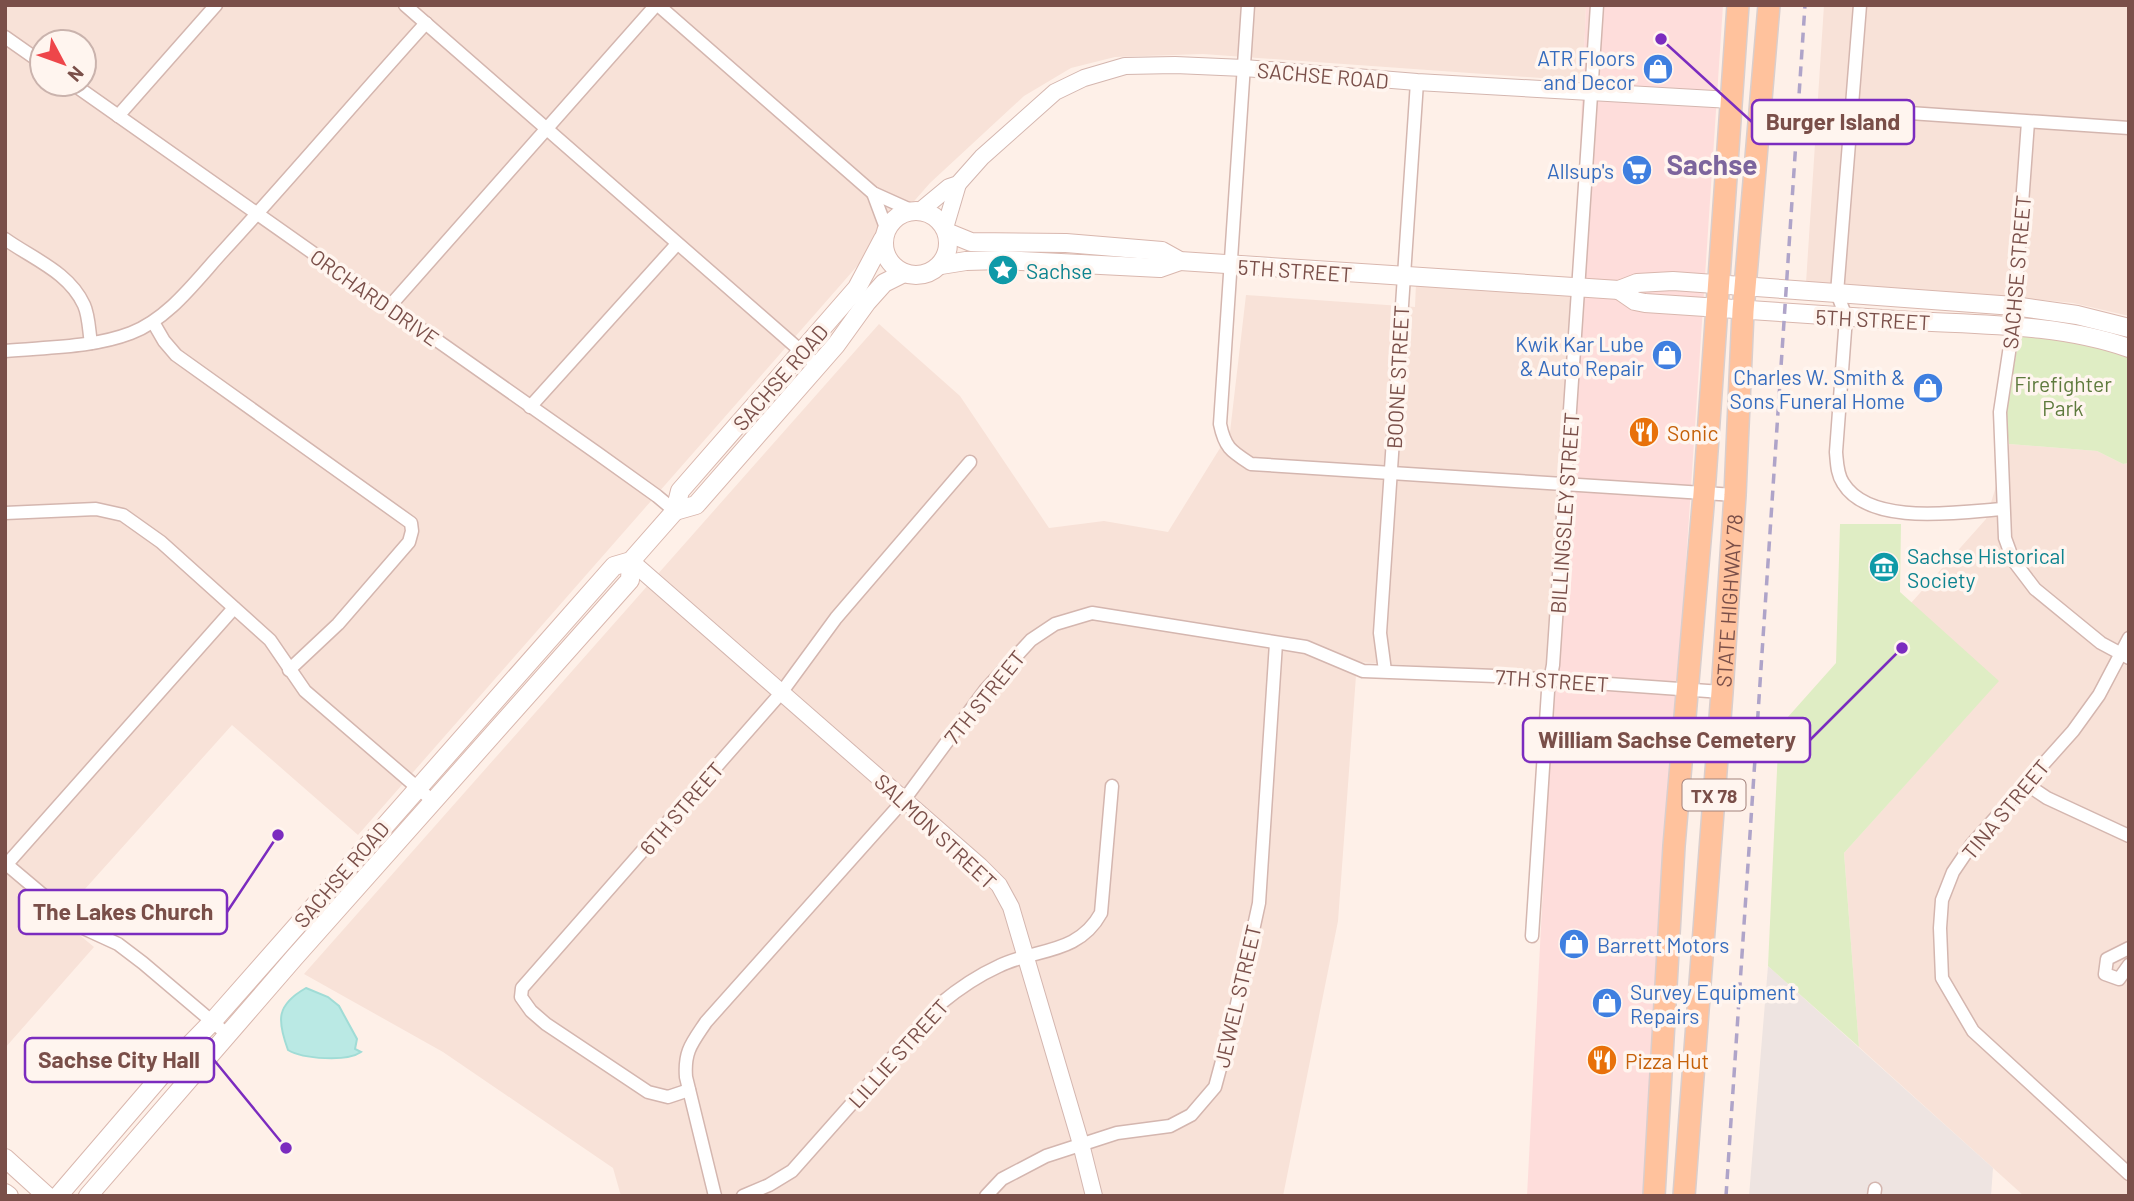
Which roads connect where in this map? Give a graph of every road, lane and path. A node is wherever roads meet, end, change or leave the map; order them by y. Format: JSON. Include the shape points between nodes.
{"nodes":[{"id":1,"x":216,"y":5,"type":"edge"},
{"id":2,"x":405,"y":5,"type":"edge"},
{"id":3,"x":657,"y":5,"type":"edge"},
{"id":4,"x":1248,"y":5,"type":"edge"},
{"id":5,"x":1597,"y":5,"type":"edge"},
{"id":6,"x":1738,"y":5,"type":"edge"},
{"id":7,"x":1769,"y":5,"type":"edge"},
{"id":8,"x":1860,"y":5,"type":"edge"},
{"id":9,"x":426,"y":23,"type":"junction"},
{"id":10,"x":5,"y":37,"type":"edge"},
{"id":11,"x":28,"y":53,"type":"edge"},
{"id":12,"x":1244,"y":68,"type":"junction"},
{"id":13,"x":1417,"y":82,"type":"junction"},
{"id":14,"x":1592,"y":92,"type":"junction"},
{"id":15,"x":93,"y":98,"type":"edge"},
{"id":16,"x":1731,"y":100,"type":"junction"},
{"id":17,"x":1851,"y":109,"type":"junction"},
{"id":18,"x":118,"y":116,"type":"junction"},
{"id":19,"x":2028,"y":122,"type":"junction"},
{"id":20,"x":2129,"y":128,"type":"edge"},
{"id":21,"x":547,"y":130,"type":"junction"},
{"id":22,"x":1754,"y":177,"type":"junction"},
{"id":23,"x":958,"y":184,"type":"junction"},
{"id":24,"x":873,"y":193,"type":"junction"},
{"id":25,"x":916,"y":211,"type":"junction"},
{"id":26,"x":258,"y":214,"type":"junction"},
{"id":27,"x":947,"y":230,"type":"junction"},
{"id":28,"x":885,"y":233,"type":"junction"},
{"id":29,"x":5,"y":239,"type":"edge"},
{"id":30,"x":677,"y":244,"type":"junction"},
{"id":31,"x":1180,"y":261,"type":"junction"},
{"id":32,"x":941,"y":265,"type":"junction"},
{"id":33,"x":1230,"y":265,"type":"junction"},
{"id":34,"x":904,"y":273,"type":"junction"},
{"id":35,"x":1404,"y":278,"type":"junction"},
{"id":36,"x":1718,"y":284,"type":"junction"},
{"id":37,"x":1745,"y":287,"type":"junction"},
{"id":38,"x":1580,"y":288,"type":"junction"},
{"id":39,"x":1619,"y":290,"type":"junction"},
{"id":40,"x":1838,"y":293,"type":"junction"},
{"id":41,"x":1883,"y":296,"type":"junction"},
{"id":42,"x":2014,"y":306,"type":"junction"},
{"id":43,"x":389,"y":307,"type":"junction"},
{"id":44,"x":1717,"y":309,"type":"junction"},
{"id":45,"x":1743,"y":311,"type":"junction"},
{"id":46,"x":1846,"y":317,"type":"junction"},
{"id":47,"x":1881,"y":319,"type":"junction"},
{"id":48,"x":153,"y":322,"type":"junction"},
{"id":49,"x":2013,"y":326,"type":"junction"},
{"id":50,"x":2129,"y":328,"type":"edge"},
{"id":51,"x":91,"y":343,"type":"junction"},
{"id":52,"x":2129,"y":348,"type":"edge"},
{"id":53,"x":5,"y":351,"type":"edge"},
{"id":54,"x":802,"y":352,"type":"junction"},
{"id":55,"x":818,"y":366,"type":"junction"},
{"id":56,"x":530,"y":407,"type":"junction"},
{"id":57,"x":971,"y":462,"type":"dead end"},
{"id":58,"x":1391,"y":472,"type":"junction"},
{"id":59,"x":1566,"y":485,"type":"junction"},
{"id":60,"x":1704,"y":494,"type":"junction"},
{"id":61,"x":1735,"y":495,"type":"junction"},
{"id":62,"x":2003,"y":509,"type":"junction"},
{"id":63,"x":675,"y":512,"type":"junction"},
{"id":64,"x":5,"y":513,"type":"edge"},
{"id":65,"x":631,"y":561,"type":"junction"},
{"id":66,"x":234,"y":608,"type":"junction"},
{"id":67,"x":2129,"y":638,"type":"edge"},
{"id":68,"x":1276,"y":643,"type":"junction"},
{"id":69,"x":2125,"y":656,"type":"edge"},
{"id":70,"x":289,"y":670,"type":"junction"},
{"id":71,"x":1385,"y":671,"type":"junction"},
{"id":72,"x":1550,"y":680,"type":"junction"},
{"id":73,"x":1689,"y":690,"type":"junction"},
{"id":74,"x":1722,"y":692,"type":"junction"},
{"id":75,"x":781,"y":693,"type":"junction"},
{"id":76,"x":2026,"y":784,"type":"junction"},
{"id":77,"x":1112,"y":786,"type":"dead end"},
{"id":78,"x":418,"y":788,"type":"junction"},
{"id":79,"x":904,"y":800,"type":"junction"},
{"id":80,"x":434,"y":802,"type":"junction"},
{"id":81,"x":2129,"y":836,"type":"edge"},
{"id":82,"x":1674,"y":846,"type":"junction"},
{"id":83,"x":1709,"y":850,"type":"junction"},
{"id":84,"x":6,"y":864,"type":"edge"},
{"id":85,"x":1532,"y":936,"type":"dead end"},
{"id":86,"x":2129,"y":948,"type":"edge"},
{"id":87,"x":1027,"y":958,"type":"junction"},
{"id":88,"x":2129,"y":965,"type":"edge"},
{"id":89,"x":212,"y":1022,"type":"junction"},
{"id":90,"x":228,"y":1035,"type":"junction"},
{"id":91,"x":689,"y":1090,"type":"junction"},
{"id":92,"x":1081,"y":1144,"type":"junction"},
{"id":93,"x":5,"y":1158,"type":"edge"},
{"id":94,"x":2129,"y":1174,"type":"edge"},
{"id":95,"x":47,"y":1196,"type":"edge"},
{"id":96,"x":58,"y":1196,"type":"edge"},
{"id":97,"x":88,"y":1196,"type":"edge"},
{"id":98,"x":715,"y":1196,"type":"edge"},
{"id":99,"x":743,"y":1196,"type":"edge"},
{"id":100,"x":986,"y":1196,"type":"edge"},
{"id":101,"x":1094,"y":1196,"type":"edge"},
{"id":102,"x":1654,"y":1196,"type":"edge"},
{"id":103,"x":1684,"y":1196,"type":"edge"}],
"edges":[{"from":1,"to":18,"type":"street"},
{"from":2,"to":9,"type":"street"},
{"from":3,"to":21,"type":"street"},
{"from":3,"to":24,"type":"street"},
{"from":4,"to":12,"type":"street"},
{"from":5,"to":14,"type":"street","name":"BILLINGSLEY STREET"},
{"from":6,"to":16,"type":"main road","name":"STATE HIGHWAY 78","number":"TX 78"},
{"from":7,"to":22,"type":"main road","name":"STATE HIGHWAY 78","number":"TX 78"},
{"from":8,"to":17,"type":"street"},
{"from":9,"to":21,"type":"street"},
{"from":9,"to":26,"type":"street"},
{"from":10,"to":11,"type":"street"},
{"from":12,"to":13,"type":"street","name":"SACHSE ROAD"},
{"from":12,"to":23,"type":"street","name":"SACHSE ROAD","via":[[1125,66],[1083,78],[1055,92]]},
{"from":12,"to":33,"type":"street"},
{"from":13,"to":14,"type":"street","name":"SACHSE ROAD"},
{"from":13,"to":35,"type":"street","name":"BOONE STREET"},
{"from":14,"to":16,"type":"street","name":"SACHSE ROAD"},
{"from":14,"to":38,"type":"street","name":"BILLINGSLEY STREET"},
{"from":15,"to":18,"type":"street","name":"ORCHARD DRIVE"},
{"from":16,"to":22,"type":"main road","via":[[1741,109],[1745,165]]},
{"from":16,"to":36,"type":"main road","name":"STATE HIGHWAY 78","number":"TX 78"},
{"from":17,"to":19,"type":"street"},
{"from":17,"to":40,"type":"street"},
{"from":18,"to":26,"type":"street","name":"ORCHARD DRIVE"},
{"from":19,"to":20,"type":"street"},
{"from":19,"to":42,"type":"street","name":"SACHSE STREET"},
{"from":21,"to":30,"type":"street"},
{"from":21,"to":43,"type":"street"},
{"from":22,"to":37,"type":"main road","name":"STATE HIGHWAY 78","number":"TX 78"},
{"from":23,"to":25,"type":"street","name":"SACHSE ROAD"},
{"from":23,"to":27,"type":"street","name":"SACHSE ROAD"},
{"from":24,"to":25,"type":"street"},
{"from":24,"to":28,"type":"street"},
{"from":25,"to":27,"type":"main road"},
{"from":25,"to":28,"type":"main road","via":[[893,218]]},
{"from":26,"to":43,"type":"street","name":"ORCHARD DRIVE"},
{"from":26,"to":48,"type":"street"},
{"from":27,"to":31,"type":"main road","name":"5TH STREET","via":[[971,243],[1066,243],[1162,251]]},
{"from":27,"to":32,"type":"main road","via":[[949,243]]},
{"from":28,"to":34,"type":"main road","via":[[888,259]]},
{"from":28,"to":54,"type":"main road","name":"SACHSE ROAD","via":[[857,288]]},
{"from":29,"to":51,"type":"street","via":[[49,265],[72,287],[85,306]]},
{"from":30,"to":54,"type":"street"},
{"from":30,"to":56,"type":"street"},
{"from":31,"to":32,"type":"main road","name":"5TH STREET","via":[[1160,268],[1002,260]]},
{"from":31,"to":33,"type":"main road","name":"5TH STREET"},
{"from":32,"to":34,"type":"main road","via":[[925,274]]},
{"from":33,"to":35,"type":"main road","name":"5TH STREET"},
{"from":33,"to":58,"type":"street","via":[[1220,424],[1229,450],[1251,464]]},
{"from":34,"to":55,"type":"main road","name":"SACHSE ROAD","via":[[884,283]]},
{"from":35,"to":38,"type":"main road","name":"5TH STREET"},
{"from":35,"to":58,"type":"street","name":"BOONE STREET"},
{"from":36,"to":37,"type":"main road","name":"5TH STREET"},
{"from":36,"to":39,"type":"main road","name":"5TH STREET","via":[[1637,283]]},
{"from":36,"to":44,"type":"main road","name":"STATE HIGHWAY 78","number":"TX 78"},
{"from":37,"to":40,"type":"main road","name":"5TH STREET"},
{"from":37,"to":45,"type":"main road","name":"STATE HIGHWAY 78","number":"TX 78"},
{"from":38,"to":39,"type":"main road","name":"5TH STREET"},
{"from":38,"to":59,"type":"street","name":"BILLINGSLEY STREET"},
{"from":39,"to":44,"type":"main road","name":"5TH STREET","via":[[1645,303]]},
{"from":40,"to":41,"type":"main road","name":"5TH STREET"},
{"from":40,"to":46,"type":"street"},
{"from":41,"to":42,"type":"main road","name":"5TH STREET"},
{"from":41,"to":47,"type":"main road"},
{"from":42,"to":49,"type":"street","name":"SACHSE STREET"},
{"from":42,"to":50,"type":"main road","name":"5TH STREET","via":[[2077,314]]},
{"from":43,"to":56,"type":"street","name":"ORCHARD DRIVE"},
{"from":44,"to":45,"type":"main road","name":"5TH STREET"},
{"from":44,"to":60,"type":"main road","name":"STATE HIGHWAY 78","number":"TX 78"},
{"from":45,"to":46,"type":"main road","name":"5TH STREET"},
{"from":45,"to":61,"type":"main road","name":"STATE HIGHWAY 78","number":"TX 78"},
{"from":46,"to":47,"type":"main road","name":"5TH STREET"},
{"from":46,"to":62,"type":"street","via":[[1836,452],[1838,472],[1849,492],[1897,512]]},
{"from":47,"to":49,"type":"main road","name":"5TH STREET"},
{"from":48,"to":51,"type":"street","via":[[130,334]]},
{"from":48,"to":70,"type":"street","via":[[176,355],[411,523],[409,542],[338,624]]},
{"from":49,"to":52,"type":"main road","name":"5TH STREET","via":[[2074,334]]},
{"from":49,"to":62,"type":"street","name":"SACHSE STREET","via":[[2000,412]]},
{"from":51,"to":53,"type":"street"},
{"from":54,"to":55,"type":"street"},
{"from":54,"to":63,"type":"main road","name":"SACHSE ROAD","via":[[680,491]]},
{"from":55,"to":63,"type":"main road","name":"SACHSE ROAD","via":[[696,505]]},
{"from":56,"to":63,"type":"street","name":"ORCHARD DRIVE"},
{"from":57,"to":75,"type":"street","name":"6TH STREET","via":[[836,618]]},
{"from":58,"to":59,"type":"street"},
{"from":58,"to":71,"type":"street","name":"BOONE STREET","via":[[1380,633]]},
{"from":59,"to":60,"type":"street"},
{"from":59,"to":72,"type":"street","name":"BILLINGSLEY STREET"},
{"from":60,"to":61,"type":"street"},
{"from":60,"to":73,"type":"main road","name":"STATE HIGHWAY 78","number":"TX 78"},
{"from":61,"to":74,"type":"main road","name":"STATE HIGHWAY 78","number":"TX 78"},
{"from":62,"to":69,"type":"street","name":"SACHSE STREET","via":[[2005,538],[2013,560],[2035,589],[2101,643]]},
{"from":63,"to":65,"type":"main road","name":"SACHSE ROAD"},
{"from":64,"to":66,"type":"street","via":[[96,509],[123,515]]},
{"from":65,"to":75,"type":"street","name":"SALMON STREET"},
{"from":65,"to":78,"type":"main road","name":"SACHSE ROAD","via":[[614,566]]},
{"from":65,"to":80,"type":"main road","name":"SACHSE ROAD","via":[[630,580]]},
{"from":66,"to":70,"type":"street","via":[[270,640]]},
{"from":66,"to":84,"type":"street"},
{"from":67,"to":69,"type":"street","name":"TINA STREET"},
{"from":68,"to":71,"type":"street","name":"7TH STREET","via":[[1306,647],[1363,671]]},
{"from":68,"to":79,"type":"street","name":"7TH STREET","via":[[1092,613],[1055,624],[1031,640],[986,689]]},
{"from":68,"to":92,"type":"street","name":"JEWEL STREET","via":[[1259,903],[1215,1087],[1191,1115],[1170,1126]]},
{"from":69,"to":76,"type":"street","name":"TINA STREET","via":[[2073,731]]},
{"from":70,"to":78,"type":"street","via":[[305,691]]},
{"from":71,"to":72,"type":"street","name":"7TH STREET"},
{"from":72,"to":73,"type":"street","name":"7TH STREET"},
{"from":72,"to":85,"type":"street","name":"BILLINGSLEY STREET"},
{"from":73,"to":74,"type":"street","name":"7TH STREET"},
{"from":73,"to":82,"type":"main road","name":"STATE HIGHWAY 78","number":"TX 78"},
{"from":74,"to":83,"type":"main road","name":"STATE HIGHWAY 78","number":"TX 78"},
{"from":75,"to":79,"type":"street","name":"SALMON STREET"},
{"from":75,"to":91,"type":"street","name":"6TH STREET","via":[[522,988],[520,997],[546,1024],[648,1093],[668,1097]]},
{"from":76,"to":81,"type":"street"},
{"from":76,"to":94,"type":"street","name":"TINA STREET","via":[[1972,844],[1941,900],[1942,978],[1973,1031]]},
{"from":77,"to":87,"type":"street","name":"LILLIE STREET","via":[[1101,913],[1086,934]]},
{"from":78,"to":80,"type":"street"},
{"from":78,"to":89,"type":"main road","name":"SACHSE ROAD"},
{"from":79,"to":87,"type":"street","name":"SALMON STREET","via":[[999,886],[1011,907]]},
{"from":79,"to":91,"type":"street","name":"7TH STREET","via":[[706,1022],[687,1051]]},
{"from":80,"to":90,"type":"main road","name":"SACHSE ROAD"},
{"from":82,"to":83,"type":"main road"},
{"from":82,"to":102,"type":"main road","name":"STATE HIGHWAY 78","number":"TX 78"},
{"from":83,"to":103,"type":"main road","name":"STATE HIGHWAY 78","number":"TX 78"},
{"from":84,"to":89,"type":"street","via":[[76,924],[118,944]]},
{"from":86,"to":88,"type":"street","via":[[2107,958],[2105,974],[2119,979]]},
{"from":87,"to":92,"type":"street","name":"SALMON STREET"},
{"from":87,"to":99,"type":"street","name":"LILLIE STREET","via":[[1001,964],[950,995],[792,1171]]},
{"from":89,"to":90,"type":"street"},
{"from":89,"to":96,"type":"main road","name":"SACHSE ROAD"},
{"from":90,"to":97,"type":"main road","name":"SACHSE ROAD"},
{"from":91,"to":98,"type":"street","name":"7TH STREET"},
{"from":92,"to":100,"type":"street","name":"JEWEL STREET","via":[[1002,1179]]},
{"from":92,"to":101,"type":"street","name":"SALMON STREET"},
{"from":93,"to":95,"type":"main road"}]}
